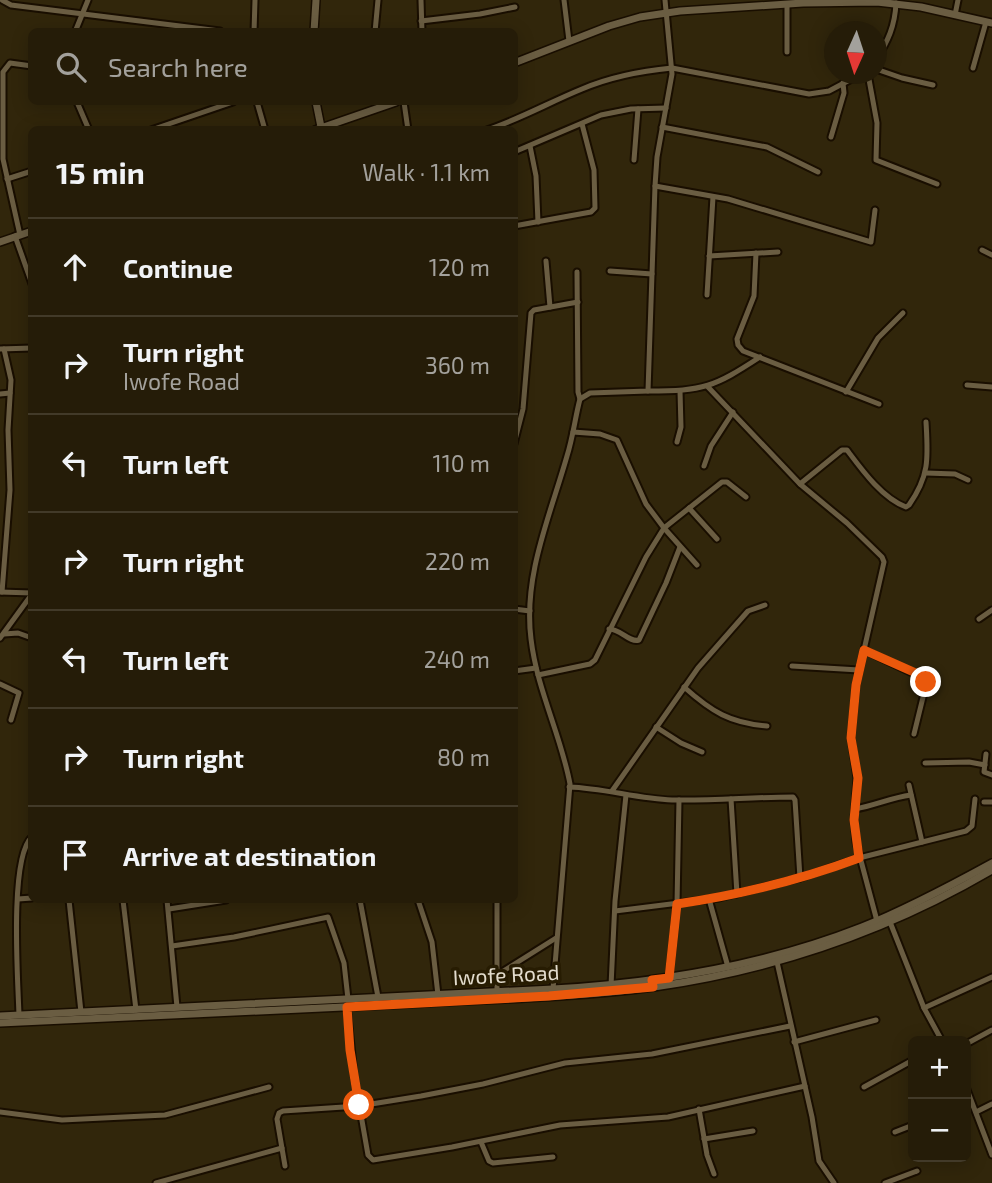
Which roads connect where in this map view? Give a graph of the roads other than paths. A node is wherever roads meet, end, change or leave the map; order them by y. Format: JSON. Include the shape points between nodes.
{"nodes":[{"id":1,"x":2,"y":0,"type":"edge"},
{"id":2,"x":88,"y":0,"type":"edge"},
{"id":3,"x":255,"y":0,"type":"edge"},
{"id":4,"x":316,"y":0,"type":"edge"},
{"id":5,"x":378,"y":0,"type":"edge"},
{"id":6,"x":421,"y":0,"type":"edge"},
{"id":7,"x":564,"y":0,"type":"edge"},
{"id":8,"x":665,"y":0,"type":"edge"},
{"id":9,"x":958,"y":0,"type":"edge"},
{"id":10,"x":843,"y":1,"type":"edge"},
{"id":11,"x":900,"y":2,"type":"edge"},
{"id":12,"x":26,"y":3,"type":"edge"},
{"id":13,"x":787,"y":4,"type":"junction"},
{"id":14,"x":515,"y":7,"type":"dead end"},
{"id":15,"x":665,"y":12,"type":"junction"},
{"id":16,"x":82,"y":13,"type":"junction"},
{"id":17,"x":955,"y":15,"type":"junction"},
{"id":18,"x":421,"y":21,"type":"junction"},
{"id":19,"x":989,"y":22,"type":"edge"},
{"id":20,"x":76,"y":28,"type":"edge"},
{"id":21,"x":197,"y":28,"type":"edge"},
{"id":22,"x":254,"y":28,"type":"edge"},
{"id":23,"x":314,"y":28,"type":"edge"},
{"id":24,"x":375,"y":28,"type":"edge"},
{"id":25,"x":422,"y":28,"type":"edge"},
{"id":26,"x":569,"y":41,"type":"junction"},
{"id":27,"x":887,"y":42,"type":"edge"},
{"id":28,"x":787,"y":52,"type":"dead end"},
{"id":29,"x":518,"y":61,"type":"edge"},
{"id":30,"x":28,"y":65,"type":"edge"},
{"id":31,"x":671,"y":68,"type":"junction"},
{"id":32,"x":973,"y":68,"type":"dead end"},
{"id":33,"x":887,"y":72,"type":"edge"},
{"id":34,"x":841,"y":84,"type":"edge"},
{"id":35,"x":843,"y":84,"type":"edge"},
{"id":36,"x":870,"y":84,"type":"edge"},
{"id":37,"x":933,"y":85,"type":"dead end"},
{"id":38,"x":78,"y":105,"type":"edge"},
{"id":39,"x":224,"y":105,"type":"edge"},
{"id":40,"x":258,"y":105,"type":"edge"},
{"id":41,"x":316,"y":105,"type":"edge"},
{"id":42,"x":377,"y":105,"type":"edge"},
{"id":43,"x":404,"y":105,"type":"edge"},
{"id":44,"x":666,"y":108,"type":"junction"},
{"id":45,"x":638,"y":109,"type":"junction"},
{"id":46,"x":582,"y":124,"type":"junction"},
{"id":47,"x":87,"y":126,"type":"edge"},
{"id":48,"x":163,"y":126,"type":"edge"},
{"id":49,"x":264,"y":126,"type":"edge"},
{"id":50,"x":319,"y":126,"type":"edge"},
{"id":51,"x":326,"y":126,"type":"edge"},
{"id":52,"x":407,"y":126,"type":"edge"},
{"id":53,"x":498,"y":126,"type":"edge"},
{"id":54,"x":662,"y":127,"type":"junction"},
{"id":55,"x":831,"y":138,"type":"dead end"},
{"id":56,"x":530,"y":146,"type":"junction"},
{"id":57,"x":518,"y":150,"type":"edge"},
{"id":58,"x":634,"y":160,"type":"dead end"},
{"id":59,"x":28,"y":172,"type":"edge"},
{"id":60,"x":818,"y":172,"type":"dead end"},
{"id":61,"x":7,"y":179,"type":"junction"},
{"id":62,"x":937,"y":184,"type":"dead end"},
{"id":63,"x":655,"y":186,"type":"junction"},
{"id":64,"x":713,"y":197,"type":"junction"},
{"id":65,"x":874,"y":210,"type":"dead end"},
{"id":66,"x":538,"y":222,"type":"junction"},
{"id":67,"x":518,"y":225,"type":"edge"},
{"id":68,"x":28,"y":232,"type":"edge"},
{"id":69,"x":18,"y":236,"type":"junction"},
{"id":70,"x":0,"y":242,"type":"edge"},
{"id":71,"x":982,"y":250,"type":"dead end"},
{"id":72,"x":778,"y":252,"type":"dead end"},
{"id":73,"x":756,"y":253,"type":"junction"},
{"id":74,"x":992,"y":255,"type":"edge"},
{"id":75,"x":709,"y":256,"type":"junction"},
{"id":76,"x":546,"y":261,"type":"dead end"},
{"id":77,"x":28,"y":268,"type":"edge"},
{"id":78,"x":610,"y":271,"type":"dead end"},
{"id":79,"x":577,"y":272,"type":"dead end"},
{"id":80,"x":652,"y":274,"type":"junction"},
{"id":81,"x":707,"y":295,"type":"dead end"},
{"id":82,"x":578,"y":302,"type":"junction"},
{"id":83,"x":550,"y":307,"type":"junction"},
{"id":84,"x":903,"y":313,"type":"dead end"},
{"id":85,"x":28,"y":348,"type":"edge"},
{"id":86,"x":2,"y":349,"type":"edge"},
{"id":87,"x":760,"y":358,"type":"junction"},
{"id":88,"x":967,"y":385,"type":"dead end"},
{"id":89,"x":708,"y":387,"type":"junction"},
{"id":90,"x":992,"y":387,"type":"edge"},
{"id":91,"x":648,"y":391,"type":"junction"},
{"id":92,"x":680,"y":391,"type":"junction"},
{"id":93,"x":846,"y":391,"type":"junction"},
{"id":94,"x":10,"y":393,"type":"junction"},
{"id":95,"x":0,"y":394,"type":"edge"},
{"id":96,"x":580,"y":399,"type":"junction"},
{"id":97,"x":878,"y":404,"type":"dead end"},
{"id":98,"x":733,"y":412,"type":"junction"},
{"id":99,"x":926,"y":422,"type":"dead end"},
{"id":100,"x":518,"y":428,"type":"edge"},
{"id":101,"x":8,"y":430,"type":"junction"},
{"id":102,"x":0,"y":431,"type":"edge"},
{"id":103,"x":573,"y":432,"type":"junction"},
{"id":104,"x":677,"y":442,"type":"dead end"},
{"id":105,"x":704,"y":466,"type":"dead end"},
{"id":106,"x":926,"y":473,"type":"junction"},
{"id":107,"x":968,"y":480,"type":"dead end"},
{"id":108,"x":800,"y":484,"type":"junction"},
{"id":109,"x":746,"y":497,"type":"dead end"},
{"id":110,"x":689,"y":508,"type":"junction"},
{"id":111,"x":664,"y":528,"type":"junction"},
{"id":112,"x":717,"y":539,"type":"dead end"},
{"id":113,"x":680,"y":547,"type":"junction"},
{"id":114,"x":697,"y":565,"type":"dead end"},
{"id":115,"x":1,"y":592,"type":"edge"},
{"id":116,"x":28,"y":593,"type":"edge"},
{"id":117,"x":28,"y":599,"type":"edge"},
{"id":118,"x":765,"y":605,"type":"dead end"},
{"id":119,"x":518,"y":610,"type":"edge"},
{"id":120,"x":992,"y":610,"type":"edge"},
{"id":121,"x":530,"y":611,"type":"junction"},
{"id":122,"x":979,"y":619,"type":"dead end"},
{"id":123,"x":609,"y":629,"type":"junction"},
{"id":124,"x":1,"y":636,"type":"edge"},
{"id":125,"x":28,"y":637,"type":"edge"},
{"id":126,"x":864,"y":650,"type":"junction"},
{"id":127,"x":792,"y":666,"type":"dead end"},
{"id":128,"x":859,"y":670,"type":"junction"},
{"id":129,"x":518,"y":671,"type":"edge"},
{"id":130,"x":537,"y":671,"type":"junction"},
{"id":131,"x":0,"y":684,"type":"edge"},
{"id":132,"x":684,"y":687,"type":"junction"},
{"id":133,"x":11,"y":720,"type":"dead end"},
{"id":134,"x":768,"y":726,"type":"dead end"},
{"id":135,"x":656,"y":727,"type":"junction"},
{"id":136,"x":914,"y":734,"type":"dead end"},
{"id":137,"x":702,"y":752,"type":"dead end"},
{"id":138,"x":986,"y":754,"type":"dead end"},
{"id":139,"x":925,"y":764,"type":"dead end"},
{"id":140,"x":985,"y":765,"type":"junction"},
{"id":141,"x":992,"y":775,"type":"edge"},
{"id":142,"x":909,"y":785,"type":"dead end"},
{"id":143,"x":569,"y":787,"type":"junction"},
{"id":144,"x":612,"y":791,"type":"junction"},
{"id":145,"x":626,"y":795,"type":"junction"},
{"id":146,"x":911,"y":795,"type":"junction"},
{"id":147,"x":731,"y":799,"type":"junction"},
{"id":148,"x":975,"y":799,"type":"dead end"},
{"id":149,"x":679,"y":800,"type":"junction"},
{"id":150,"x":992,"y":802,"type":"edge"},
{"id":151,"x":984,"y":803,"type":"dead end"},
{"id":152,"x":855,"y":809,"type":"junction"},
{"id":153,"x":922,"y":842,"type":"junction"},
{"id":154,"x":28,"y":843,"type":"edge"},
{"id":155,"x":859,"y":858,"type":"junction"},
{"id":156,"x":992,"y":863,"type":"edge"},
{"id":157,"x":992,"y":870,"type":"edge"},
{"id":158,"x":800,"y":878,"type":"junction"},
{"id":159,"x":737,"y":894,"type":"junction"},
{"id":160,"x":28,"y":898,"type":"edge"},
{"id":161,"x":18,"y":899,"type":"junction"},
{"id":162,"x":709,"y":899,"type":"junction"},
{"id":163,"x":69,"y":903,"type":"edge"},
{"id":164,"x":123,"y":903,"type":"edge"},
{"id":165,"x":168,"y":903,"type":"edge"},
{"id":166,"x":207,"y":903,"type":"edge"},
{"id":167,"x":361,"y":903,"type":"edge"},
{"id":168,"x":419,"y":903,"type":"edge"},
{"id":169,"x":497,"y":903,"type":"edge"},
{"id":170,"x":677,"y":904,"type":"junction"},
{"id":171,"x":169,"y":909,"type":"junction"},
{"id":172,"x":615,"y":911,"type":"junction"},
{"id":173,"x":877,"y":921,"type":"junction"},
{"id":174,"x":890,"y":922,"type":"junction"},
{"id":175,"x":556,"y":938,"type":"junction"},
{"id":176,"x":172,"y":946,"type":"junction"},
{"id":177,"x":777,"y":962,"type":"junction"},
{"id":178,"x":728,"y":967,"type":"junction"},
{"id":179,"x":497,"y":975,"type":"junction"},
{"id":180,"x":992,"y":976,"type":"edge"},
{"id":181,"x":669,"y":978,"type":"junction"},
{"id":182,"x":652,"y":984,"type":"junction"},
{"id":183,"x":611,"y":986,"type":"junction"},
{"id":184,"x":553,"y":989,"type":"junction"},
{"id":185,"x":497,"y":992,"type":"junction"},
{"id":186,"x":438,"y":995,"type":"junction"},
{"id":187,"x":378,"y":998,"type":"junction"},
{"id":188,"x":347,"y":1003,"type":"junction"},
{"id":189,"x":177,"y":1007,"type":"junction"},
{"id":190,"x":925,"y":1008,"type":"junction"},
{"id":191,"x":136,"y":1010,"type":"junction"},
{"id":192,"x":81,"y":1012,"type":"junction"},
{"id":193,"x":19,"y":1015,"type":"junction"},
{"id":194,"x":0,"y":1016,"type":"edge"},
{"id":195,"x":876,"y":1020,"type":"dead end"},
{"id":196,"x":0,"y":1023,"type":"edge"},
{"id":197,"x":790,"y":1026,"type":"junction"},
{"id":198,"x":992,"y":1030,"type":"edge"},
{"id":199,"x":939,"y":1036,"type":"edge"},
{"id":200,"x":971,"y":1041,"type":"edge"},
{"id":201,"x":794,"y":1042,"type":"junction"},
{"id":202,"x":908,"y":1063,"type":"edge"},
{"id":203,"x":805,"y":1086,"type":"junction"},
{"id":204,"x":268,"y":1087,"type":"dead end"},
{"id":205,"x":864,"y":1087,"type":"dead end"},
{"id":206,"x":971,"y":1099,"type":"edge"},
{"id":207,"x":973,"y":1104,"type":"joint"},
{"id":208,"x":992,"y":1104,"type":"edge"},
{"id":209,"x":359,"y":1105,"type":"junction"},
{"id":210,"x":699,"y":1109,"type":"junction"},
{"id":211,"x":0,"y":1112,"type":"edge"},
{"id":212,"x":976,"y":1112,"type":"junction"},
{"id":213,"x":908,"y":1127,"type":"edge"},
{"id":214,"x":753,"y":1131,"type":"dead end"},
{"id":215,"x":895,"y":1132,"type":"dead end"},
{"id":216,"x":704,"y":1139,"type":"junction"},
{"id":217,"x":481,"y":1142,"type":"junction"},
{"id":218,"x":282,"y":1148,"type":"junction"},
{"id":219,"x":992,"y":1155,"type":"edge"},
{"id":220,"x":554,"y":1157,"type":"dead end"},
{"id":221,"x":285,"y":1166,"type":"dead end"},
{"id":222,"x":917,"y":1171,"type":"dead end"},
{"id":223,"x":714,"y":1174,"type":"dead end"},
{"id":224,"x":156,"y":1183,"type":"edge"},
{"id":225,"x":834,"y":1183,"type":"edge"},
{"id":226,"x":885,"y":1183,"type":"edge"}],
"edges":[{"from":1,"to":12,"type":"street","via":[[12,5]]},
{"from":2,"to":16,"type":"street"},
{"from":3,"to":22,"type":"street"},
{"from":4,"to":23,"type":"street"},
{"from":5,"to":24,"type":"street"},
{"from":6,"to":18,"type":"street"},
{"from":7,"to":26,"type":"street"},
{"from":8,"to":15,"type":"street"},
{"from":9,"to":17,"type":"street"},
{"from":10,"to":11,"type":"street"},
{"from":10,"to":13,"type":"street"},
{"from":11,"to":17,"type":"street"},
{"from":11,"to":27,"type":"street"},
{"from":12,"to":16,"type":"street"},
{"from":13,"to":15,"type":"street"},
{"from":13,"to":28,"type":"street"},
{"from":14,"to":18,"type":"street"},
{"from":15,"to":26,"type":"street"},
{"from":15,"to":31,"type":"street"},
{"from":16,"to":20,"type":"street"},
{"from":16,"to":21,"type":"street"},
{"from":17,"to":19,"type":"street"},
{"from":18,"to":25,"type":"street"},
{"from":19,"to":32,"type":"street"},
{"from":26,"to":29,"type":"street"},
{"from":30,"to":61,"type":"street","via":[[10,63],[3,72]]},
{"from":31,"to":34,"type":"street","via":[[809,94],[829,92]]},
{"from":31,"to":44,"type":"street"},
{"from":31,"to":53,"type":"street","via":[[583,89]]},
{"from":33,"to":37,"type":"street"},
{"from":35,"to":55,"type":"street"},
{"from":36,"to":62,"type":"street","via":[[877,123],[876,160]]},
{"from":38,"to":47,"type":"street"},
{"from":39,"to":48,"type":"street"},
{"from":40,"to":49,"type":"street"},
{"from":41,"to":50,"type":"street"},
{"from":42,"to":51,"type":"street"},
{"from":43,"to":52,"type":"street"},
{"from":44,"to":45,"type":"street"},
{"from":44,"to":54,"type":"street"},
{"from":45,"to":46,"type":"street","via":[[601,115]]},
{"from":45,"to":58,"type":"street"},
{"from":46,"to":56,"type":"street"},
{"from":46,"to":66,"type":"street","via":[[594,170],[594,208]]},
{"from":54,"to":60,"type":"street","via":[[767,147]]},
{"from":54,"to":63,"type":"street"},
{"from":56,"to":57,"type":"street"},
{"from":56,"to":66,"type":"street"},
{"from":59,"to":61,"type":"street"},
{"from":61,"to":69,"type":"street"},
{"from":63,"to":64,"type":"street"},
{"from":63,"to":80,"type":"street"},
{"from":64,"to":65,"type":"street","via":[[872,242]]},
{"from":64,"to":75,"type":"street"},
{"from":66,"to":67,"type":"street"},
{"from":68,"to":69,"type":"street"},
{"from":69,"to":70,"type":"street"},
{"from":69,"to":77,"type":"street"},
{"from":71,"to":74,"type":"street"},
{"from":72,"to":73,"type":"street"},
{"from":73,"to":75,"type":"street"},
{"from":73,"to":87,"type":"street","via":[[754,296],[737,339],[743,351]]},
{"from":75,"to":81,"type":"street"},
{"from":76,"to":83,"type":"street"},
{"from":78,"to":80,"type":"street"},
{"from":79,"to":82,"type":"street"},
{"from":80,"to":91,"type":"street"},
{"from":82,"to":83,"type":"street"},
{"from":82,"to":96,"type":"street"},
{"from":83,"to":100,"type":"street","via":[[531,313]]},
{"from":84,"to":93,"type":"street","via":[[878,338]]},
{"from":85,"to":86,"type":"street"},
{"from":86,"to":94,"type":"street","via":[[9,365]]},
{"from":87,"to":89,"type":"street"},
{"from":87,"to":93,"type":"street"},
{"from":88,"to":90,"type":"street"},
{"from":89,"to":92,"type":"street"},
{"from":89,"to":98,"type":"street"},
{"from":91,"to":92,"type":"street"},
{"from":91,"to":96,"type":"street","via":[[590,393]]},
{"from":92,"to":104,"type":"street"},
{"from":93,"to":97,"type":"street"},
{"from":94,"to":95,"type":"street"},
{"from":94,"to":101,"type":"street"},
{"from":96,"to":103,"type":"street"},
{"from":98,"to":105,"type":"street","via":[[710,446]]},
{"from":98,"to":108,"type":"street"},
{"from":99,"to":106,"type":"street"},
{"from":101,"to":102,"type":"street"},
{"from":101,"to":115,"type":"street","via":[[10,490]]},
{"from":103,"to":111,"type":"street","via":[[600,433],[617,440],[646,504]]},
{"from":103,"to":121,"type":"street","via":[[540,544]]},
{"from":106,"to":107,"type":"street","via":[[955,474]]},
{"from":106,"to":108,"type":"street","via":[[906,507],[871,479],[847,450]]},
{"from":108,"to":126,"type":"street","via":[[884,562]]},
{"from":109,"to":110,"type":"street","via":[[725,481]]},
{"from":110,"to":111,"type":"street"},
{"from":110,"to":112,"type":"street"},
{"from":111,"to":113,"type":"street"},
{"from":111,"to":123,"type":"street"},
{"from":113,"to":114,"type":"street"},
{"from":113,"to":123,"type":"street","via":[[639,640]]},
{"from":115,"to":116,"type":"street"},
{"from":117,"to":124,"type":"street"},
{"from":118,"to":132,"type":"street","via":[[748,611]]},
{"from":119,"to":121,"type":"street"},
{"from":120,"to":122,"type":"street"},
{"from":121,"to":130,"type":"street"},
{"from":123,"to":130,"type":"street","via":[[590,664]]},
{"from":124,"to":125,"type":"street"},
{"from":126,"to":128,"type":"street"},
{"from":126,"to":136,"type":"street","via":[[925,679]]},
{"from":127,"to":128,"type":"street"},
{"from":128,"to":152,"type":"street","via":[[851,738],[858,778]]},
{"from":129,"to":130,"type":"street"},
{"from":130,"to":143,"type":"street","via":[[564,752]]},
{"from":131,"to":133,"type":"street","via":[[19,692]]},
{"from":132,"to":134,"type":"street","via":[[711,711]]},
{"from":132,"to":135,"type":"street"},
{"from":135,"to":137,"type":"street"},
{"from":135,"to":144,"type":"street"},
{"from":138,"to":140,"type":"street"},
{"from":139,"to":140,"type":"street"},
{"from":140,"to":141,"type":"street","via":[[984,772]]},
{"from":142,"to":146,"type":"street"},
{"from":143,"to":144,"type":"street"},
{"from":143,"to":175,"type":"street"},
{"from":144,"to":145,"type":"street"},
{"from":145,"to":149,"type":"street"},
{"from":145,"to":172,"type":"street"},
{"from":146,"to":152,"type":"street"},
{"from":146,"to":153,"type":"street"},
{"from":147,"to":149,"type":"street"},
{"from":147,"to":158,"type":"street","via":[[793,797]]},
{"from":147,"to":159,"type":"street"},
{"from":148,"to":153,"type":"street","via":[[971,829]]},
{"from":149,"to":170,"type":"street"},
{"from":150,"to":151,"type":"street"},
{"from":152,"to":155,"type":"street"},
{"from":153,"to":155,"type":"street"},
{"from":154,"to":161,"type":"street","via":[[22,852]]},
{"from":155,"to":158,"type":"street"},
{"from":155,"to":173,"type":"street"},
{"from":156,"to":173,"type":"street","name":"Iwofe Road"},
{"from":157,"to":174,"type":"street","name":"Iwofe Road"},
{"from":158,"to":159,"type":"street"},
{"from":159,"to":162,"type":"street"},
{"from":160,"to":161,"type":"street"},
{"from":161,"to":193,"type":"street"},
{"from":162,"to":170,"type":"street"},
{"from":162,"to":178,"type":"street"},
{"from":163,"to":192,"type":"street"},
{"from":164,"to":191,"type":"street"},
{"from":165,"to":171,"type":"street"},
{"from":166,"to":171,"type":"street"},
{"from":167,"to":187,"type":"street"},
{"from":168,"to":186,"type":"street","via":[[432,942]]},
{"from":169,"to":179,"type":"street"},
{"from":170,"to":172,"type":"street"},
{"from":170,"to":181,"type":"street"},
{"from":171,"to":176,"type":"street"},
{"from":172,"to":183,"type":"street"},
{"from":173,"to":178,"type":"street","name":"Iwofe Road"},
{"from":174,"to":177,"type":"street","name":"Iwofe Road"},
{"from":174,"to":190,"type":"street"},
{"from":175,"to":179,"type":"street"},
{"from":175,"to":184,"type":"street"},
{"from":176,"to":188,"type":"street","via":[[328,917],[344,963]]},
{"from":176,"to":189,"type":"street"},
{"from":177,"to":182,"type":"street","name":"Iwofe Road","via":[[712,977]]},
{"from":177,"to":197,"type":"street"},
{"from":178,"to":181,"type":"street","name":"Iwofe Road"},
{"from":179,"to":185,"type":"street"},
{"from":180,"to":190,"type":"street"},
{"from":181,"to":182,"type":"street","name":"Iwofe Road"},
{"from":182,"to":183,"type":"street","name":"Iwofe Road"},
{"from":182,"to":188,"type":"street","name":"Iwofe Road","via":[[549,996]]},
{"from":183,"to":184,"type":"street","name":"Iwofe Road"},
{"from":184,"to":185,"type":"street","name":"Iwofe Road"},
{"from":185,"to":186,"type":"street","name":"Iwofe Road"},
{"from":186,"to":187,"type":"street","name":"Iwofe Road"},
{"from":187,"to":188,"type":"street","name":"Iwofe Road"},
{"from":188,"to":189,"type":"street","name":"Iwofe Road"},
{"from":188,"to":196,"type":"street","name":"Iwofe Road"},
{"from":188,"to":209,"type":"street"},
{"from":189,"to":191,"type":"street","name":"Iwofe Road"},
{"from":190,"to":199,"type":"street"},
{"from":191,"to":192,"type":"street","name":"Iwofe Road"},
{"from":192,"to":193,"type":"street","name":"Iwofe Road"},
{"from":193,"to":194,"type":"street","name":"Iwofe Road"},
{"from":195,"to":201,"type":"street"},
{"from":197,"to":201,"type":"street"},
{"from":197,"to":209,"type":"street","via":[[652,1055],[565,1063],[483,1084]]},
{"from":198,"to":200,"type":"street"},
{"from":201,"to":203,"type":"street"},
{"from":202,"to":205,"type":"street"},
{"from":203,"to":210,"type":"street"},
{"from":203,"to":225,"type":"street","via":[[819,1161]]},
{"from":204,"to":211,"type":"street","via":[[165,1115],[62,1120]]},
{"from":206,"to":207,"type":"street"},
{"from":207,"to":212,"type":"street"},
{"from":208,"to":212,"type":"street"},
{"from":209,"to":217,"type":"street","via":[[368,1155],[373,1160]]},
{"from":209,"to":218,"type":"street","via":[[279,1113]]},
{"from":210,"to":216,"type":"street"},
{"from":210,"to":217,"type":"street","via":[[644,1120],[561,1125]]},
{"from":212,"to":219,"type":"street"},
{"from":213,"to":215,"type":"street"},
{"from":214,"to":216,"type":"street"},
{"from":216,"to":223,"type":"street"},
{"from":217,"to":220,"type":"street","via":[[493,1163]]},
{"from":218,"to":221,"type":"street"},
{"from":218,"to":224,"type":"street"},
{"from":222,"to":226,"type":"street"}]}
